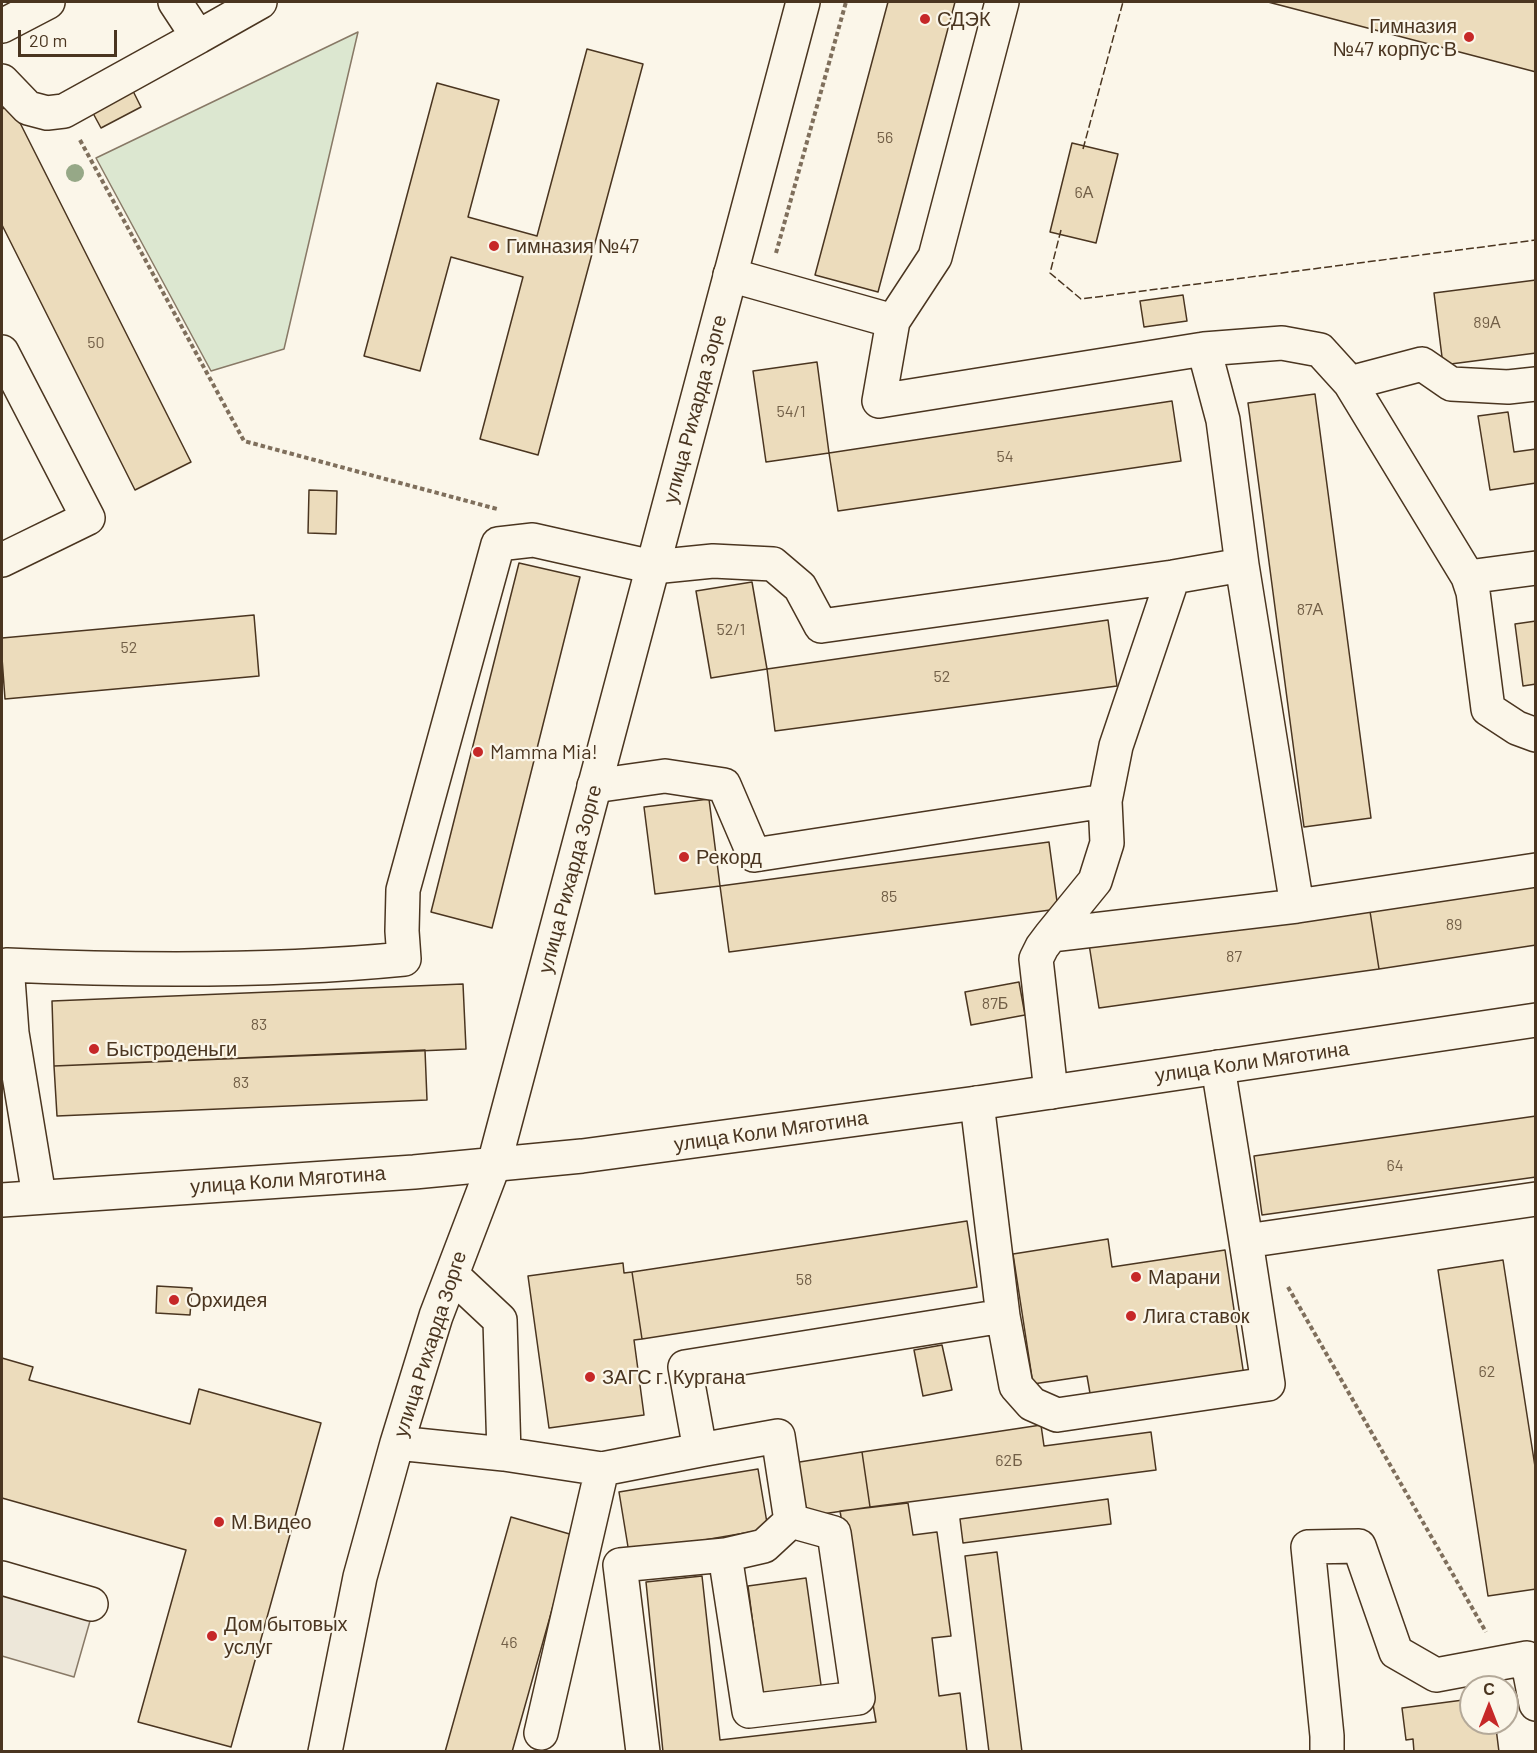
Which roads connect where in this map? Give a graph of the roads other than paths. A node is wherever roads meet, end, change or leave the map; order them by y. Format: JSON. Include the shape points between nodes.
{"nodes":[{"id":1,"x":48,"y":2,"type":"edge"},
{"id":2,"x":175,"y":2,"type":"edge"},
{"id":3,"x":260,"y":2,"type":"edge"},
{"id":4,"x":803,"y":2,"type":"edge"},
{"id":5,"x":1002,"y":2,"type":"edge"},
{"id":6,"x":2,"y":26,"type":"edge"},
{"id":7,"x":198,"y":37,"type":"junction"},
{"id":8,"x":2,"y":81,"type":"edge"},
{"id":9,"x":730,"y":275,"type":"junction"},
{"id":10,"x":893,"y":321,"type":"junction"},
{"id":11,"x":1204,"y":349,"type":"junction"},
{"id":12,"x":2,"y":352,"type":"edge"},
{"id":13,"x":1350,"y":383,"type":"junction"},
{"id":14,"x":1536,"y":384,"type":"edge"},
{"id":15,"x":2,"y":560,"type":"edge"},
{"id":16,"x":1242,"y":565,"type":"junction"},
{"id":17,"x":653,"y":567,"type":"junction"},
{"id":18,"x":1536,"y":568,"type":"edge"},
{"id":19,"x":1173,"y":577,"type":"junction"},
{"id":20,"x":1468,"y":577,"type":"junction"},
{"id":21,"x":1536,"y":735,"type":"edge"},
{"id":22,"x":594,"y":786,"type":"junction"},
{"id":23,"x":1105,"y":801,"type":"junction"},
{"id":24,"x":1536,"y":870,"type":"edge"},
{"id":25,"x":1297,"y":906,"type":"junction"},
{"id":26,"x":1051,"y":934,"type":"junction"},
{"id":27,"x":4,"y":964,"type":"edge"},
{"id":28,"x":1536,"y":1020,"type":"edge"},
{"id":29,"x":1218,"y":1067,"type":"junction"},
{"id":30,"x":1051,"y":1092,"type":"junction"},
{"id":31,"x":977,"y":1103,"type":"junction"},
{"id":32,"x":494,"y":1164,"type":"junction"},
{"id":33,"x":39,"y":1196,"type":"junction"},
{"id":34,"x":1536,"y":1199,"type":"edge"},
{"id":35,"x":2,"y":1200,"type":"edge"},
{"id":36,"x":1254,"y":1240,"type":"junction"},
{"id":37,"x":452,"y":1275,"type":"junction"},
{"id":38,"x":1003,"y":1316,"type":"junction"},
{"id":39,"x":397,"y":1443,"type":"junction"},
{"id":40,"x":700,"y":1450,"type":"junction"},
{"id":41,"x":504,"y":1454,"type":"junction"},
{"id":42,"x":602,"y":1468,"type":"junction"},
{"id":43,"x":791,"y":1521,"type":"junction"},
{"id":44,"x":725,"y":1555,"type":"junction"},
{"id":45,"x":2,"y":1578,"type":"edge"},
{"id":46,"x":91,"y":1604,"type":"dead end"},
{"id":47,"x":1522,"y":1656,"type":"edge"},
{"id":48,"x":1536,"y":1704,"type":"edge"},
{"id":49,"x":538,"y":1745,"type":"edge"},
{"id":50,"x":325,"y":1752,"type":"edge"},
{"id":51,"x":643,"y":1752,"type":"edge"},
{"id":52,"x":1327,"y":1752,"type":"edge"}],
"edges":[{"from":1,"to":6,"type":"main road"},
{"from":2,"to":7,"type":"main road"},
{"from":3,"to":7,"type":"main road"},
{"from":4,"to":9,"type":"main road","name":"улица Рихарда Зорге"},
{"from":5,"to":10,"type":"main road","via":[[935,257]]},
{"from":7,"to":8,"type":"main road","via":[[64,111],[47,113],[28,108]]},
{"from":9,"to":10,"type":"main road"},
{"from":9,"to":17,"type":"main road","name":"улица Рихарда Зорге"},
{"from":10,"to":11,"type":"main road","via":[[879,400]]},
{"from":11,"to":13,"type":"main road","via":[[1282,343],[1320,350]]},
{"from":11,"to":16,"type":"main road","via":[[1223,420]]},
{"from":12,"to":15,"type":"main road","via":[[88,518]]},
{"from":13,"to":14,"type":"main road","via":[[1422,364],[1451,384]]},
{"from":13,"to":20,"type":"main road"},
{"from":16,"to":19,"type":"main road"},
{"from":16,"to":25,"type":"main road"},
{"from":17,"to":19,"type":"main road","via":[[713,561],[773,564],[800,587],[821,626]]},
{"from":17,"to":22,"type":"main road","name":"улица Рихарда Зорге"},
{"from":17,"to":27,"type":"main road","via":[[533,540],[498,544],[403,890],[404,959],[194,970]]},
{"from":18,"to":20,"type":"main road"},
{"from":19,"to":23,"type":"main road","via":[[1116,746]]},
{"from":20,"to":21,"type":"main road","via":[[1488,709]]},
{"from":22,"to":23,"type":"main road","via":[[665,776],[724,785],[754,855]]},
{"from":22,"to":32,"type":"main road","name":"улица Рихарда Зорге"},
{"from":23,"to":26,"type":"main road","via":[[1107,843],[1095,880]]},
{"from":24,"to":25,"type":"main road"},
{"from":25,"to":26,"type":"main road"},
{"from":26,"to":30,"type":"main road","via":[[1036,959]]},
{"from":27,"to":33,"type":"main road"},
{"from":28,"to":29,"type":"main road","name":"улица Коли Мяготина"},
{"from":29,"to":30,"type":"main road","name":"улица Коли Мяготина"},
{"from":29,"to":36,"type":"main road"},
{"from":30,"to":31,"type":"main road","name":"улица Коли Мяготина"},
{"from":31,"to":32,"type":"main road","name":"улица Коли Мяготина","via":[[582,1156]]},
{"from":31,"to":38,"type":"main road"},
{"from":32,"to":33,"type":"main road","name":"улица Коли Мяготина"},
{"from":32,"to":37,"type":"main road","name":"улица Рихарда Зорге"},
{"from":33,"to":35,"type":"main road","name":"улица Коли Мяготина"},
{"from":34,"to":36,"type":"main road"},
{"from":36,"to":38,"type":"main road","via":[[1268,1384],[1057,1414],[1032,1404],[1016,1386]]},
{"from":37,"to":39,"type":"main road","name":"улица Рихарда Зорге"},
{"from":37,"to":41,"type":"main road","via":[[500,1320]]},
{"from":38,"to":40,"type":"main road","via":[[685,1367]]},
{"from":39,"to":41,"type":"main road"},
{"from":39,"to":50,"type":"main road","name":"улица Рихарда Зорге","via":[[360,1577]]},
{"from":40,"to":42,"type":"main road"},
{"from":40,"to":43,"type":"main road","via":[[778,1436]]},
{"from":41,"to":42,"type":"main road"},
{"from":42,"to":49,"type":"main road"},
{"from":43,"to":44,"type":"main road","via":[[764,1546]]},
{"from":43,"to":44,"type":"main road","via":[[834,1533],[858,1698],[748,1710]]},
{"from":44,"to":51,"type":"main road","via":[[620,1565]]},
{"from":45,"to":46,"type":"main road"},
{"from":47,"to":48,"type":"main road"},
{"from":47,"to":52,"type":"main road","via":[[1436,1675],[1396,1652],[1359,1546],[1308,1547]]}]}
